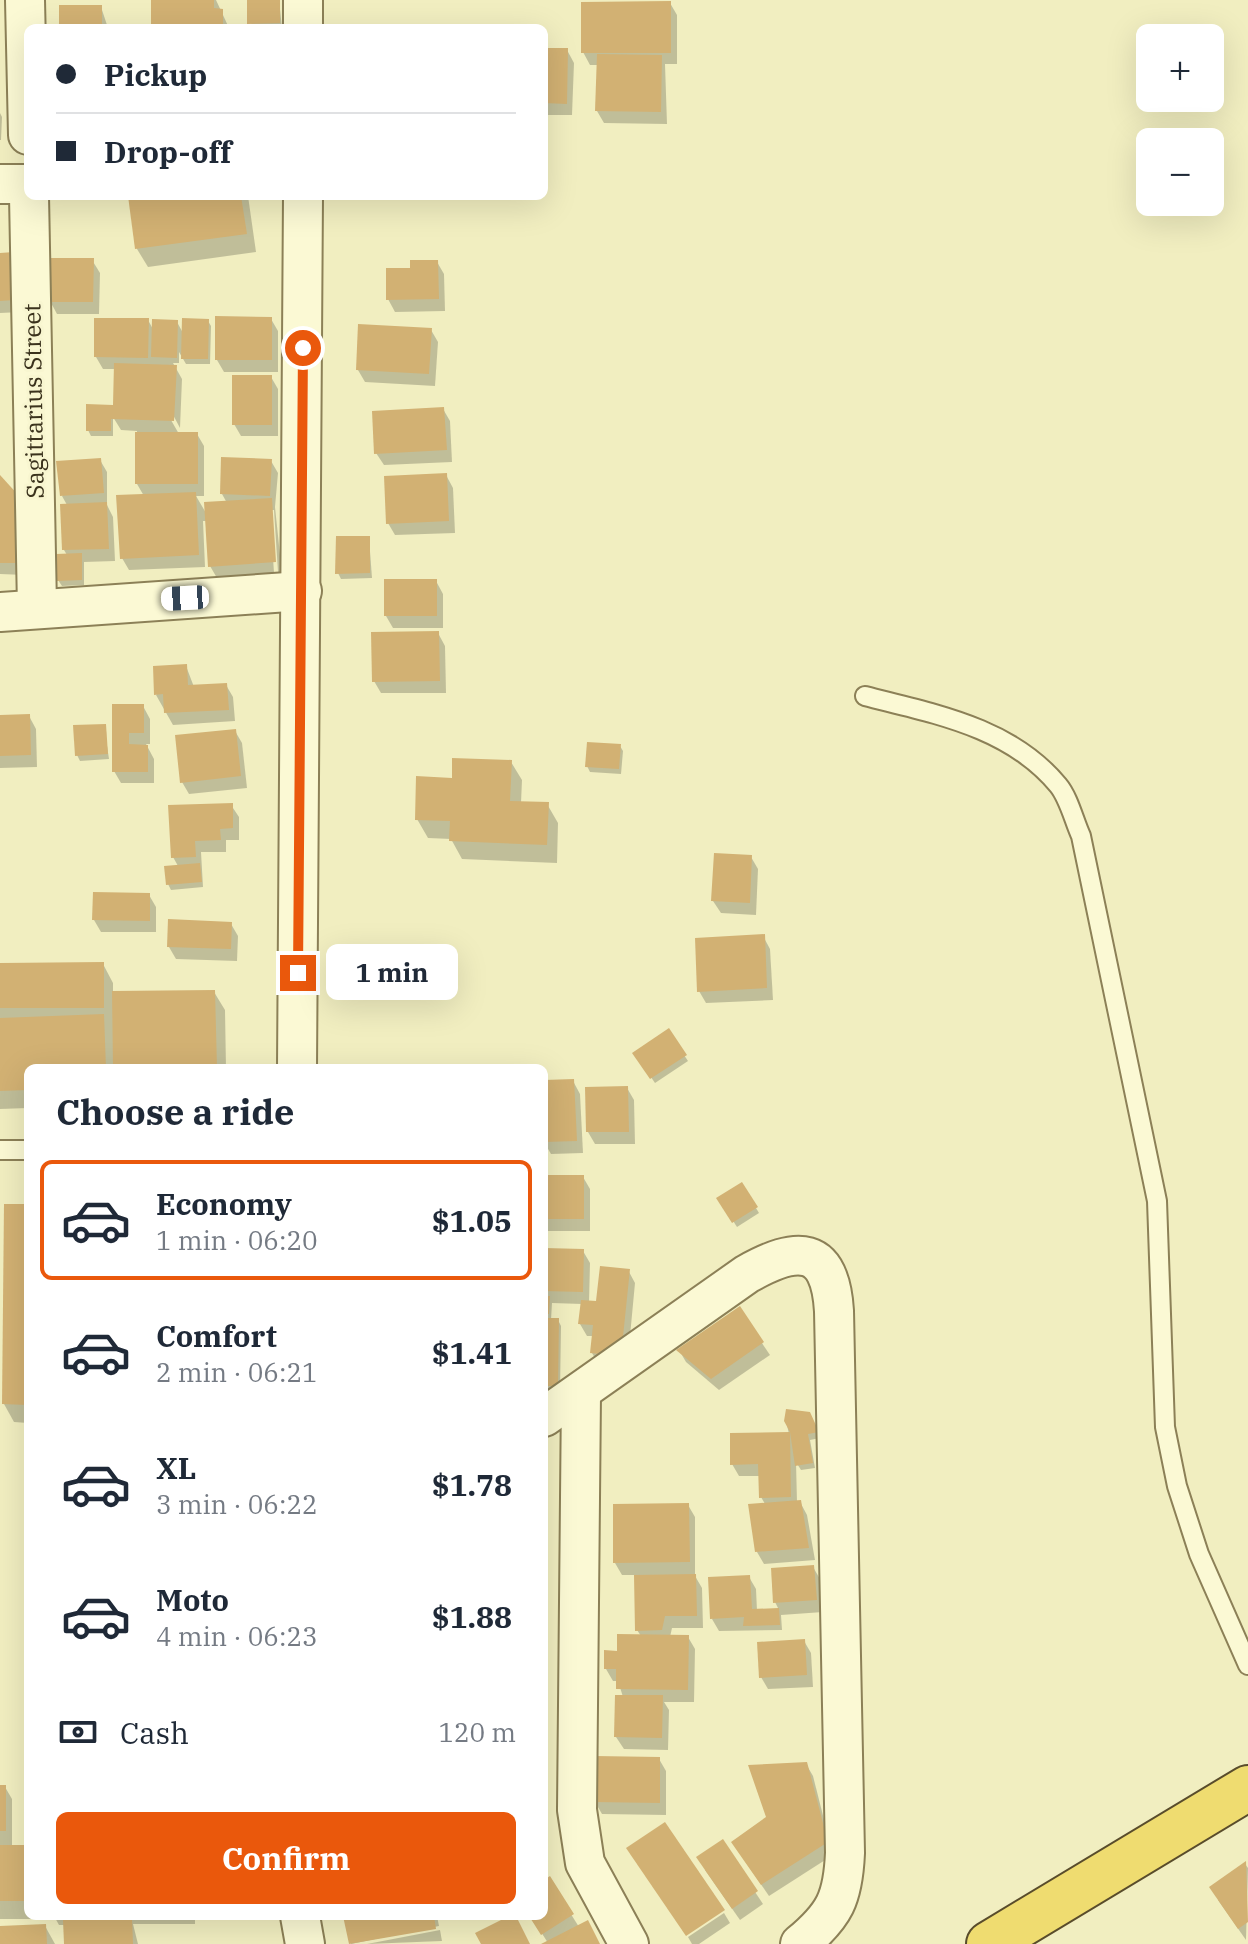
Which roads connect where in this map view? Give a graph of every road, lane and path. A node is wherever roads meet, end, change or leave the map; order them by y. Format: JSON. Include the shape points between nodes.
{"nodes":[{"id":1,"x":303,"y":0,"type":"edge"},
{"id":2,"x":17,"y":23,"type":"edge"},
{"id":3,"x":303,"y":24,"type":"edge"},
{"id":4,"x":24,"y":94,"type":"edge"},
{"id":5,"x":0,"y":184,"type":"edge"},
{"id":6,"x":24,"y":184,"type":"edge"},
{"id":7,"x":29,"y":200,"type":"edge"},
{"id":8,"x":303,"y":200,"type":"edge"},
{"id":9,"x":16,"y":327,"type":"edge"},
{"id":10,"x":17,"y":469,"type":"edge"},
{"id":11,"x":302,"y":591,"type":"junction"},
{"id":12,"x":37,"y":607,"type":"junction"},
{"id":13,"x":0,"y":612,"type":"edge"},
{"id":14,"x":865,"y":696,"type":"dead end"},
{"id":15,"x":297,"y":1064,"type":"edge"},
{"id":16,"x":0,"y":1150,"type":"edge"},
{"id":17,"x":24,"y":1150,"type":"edge"},
{"id":18,"x":581,"y":1394,"type":"junction"},
{"id":19,"x":548,"y":1415,"type":"edge"},
{"id":20,"x":1248,"y":1665,"type":"edge"},
{"id":21,"x":1248,"y":1788,"type":"edge"},
{"id":22,"x":301,"y":1920,"type":"edge"},
{"id":23,"x":1005,"y":1940,"type":"edge"},
{"id":24,"x":305,"y":1944,"type":"edge"},
{"id":25,"x":629,"y":1944,"type":"edge"},
{"id":26,"x":800,"y":1944,"type":"edge"}],
"edges":[{"from":1,"to":3,"type":"street"},
{"from":2,"to":4,"type":"street"},
{"from":5,"to":6,"type":"street"},
{"from":7,"to":9,"type":"street","name":"Sagittarius Street"},
{"from":8,"to":11,"type":"street"},
{"from":9,"to":10,"type":"street","name":"Sagittarius Street"},
{"from":10,"to":12,"type":"street","name":"Sagittarius Street"},
{"from":11,"to":12,"type":"street"},
{"from":11,"to":15,"type":"street"},
{"from":12,"to":13,"type":"street"},
{"from":14,"to":20,"type":"lane","via":[[954,718],[1016,745],[1060,787],[1081,836],[1157,1201],[1165,1427],[1199,1554]]},
{"from":16,"to":17,"type":"lane"},
{"from":18,"to":19,"type":"street"},
{"from":18,"to":25,"type":"street","via":[[577,1810],[585,1863]]},
{"from":18,"to":26,"type":"street","via":[[774,1259],[806,1256],[827,1270],[834,1311],[845,1853],[836,1906]]},
{"from":21,"to":23,"type":"highway"},
{"from":22,"to":24,"type":"street"}]}
